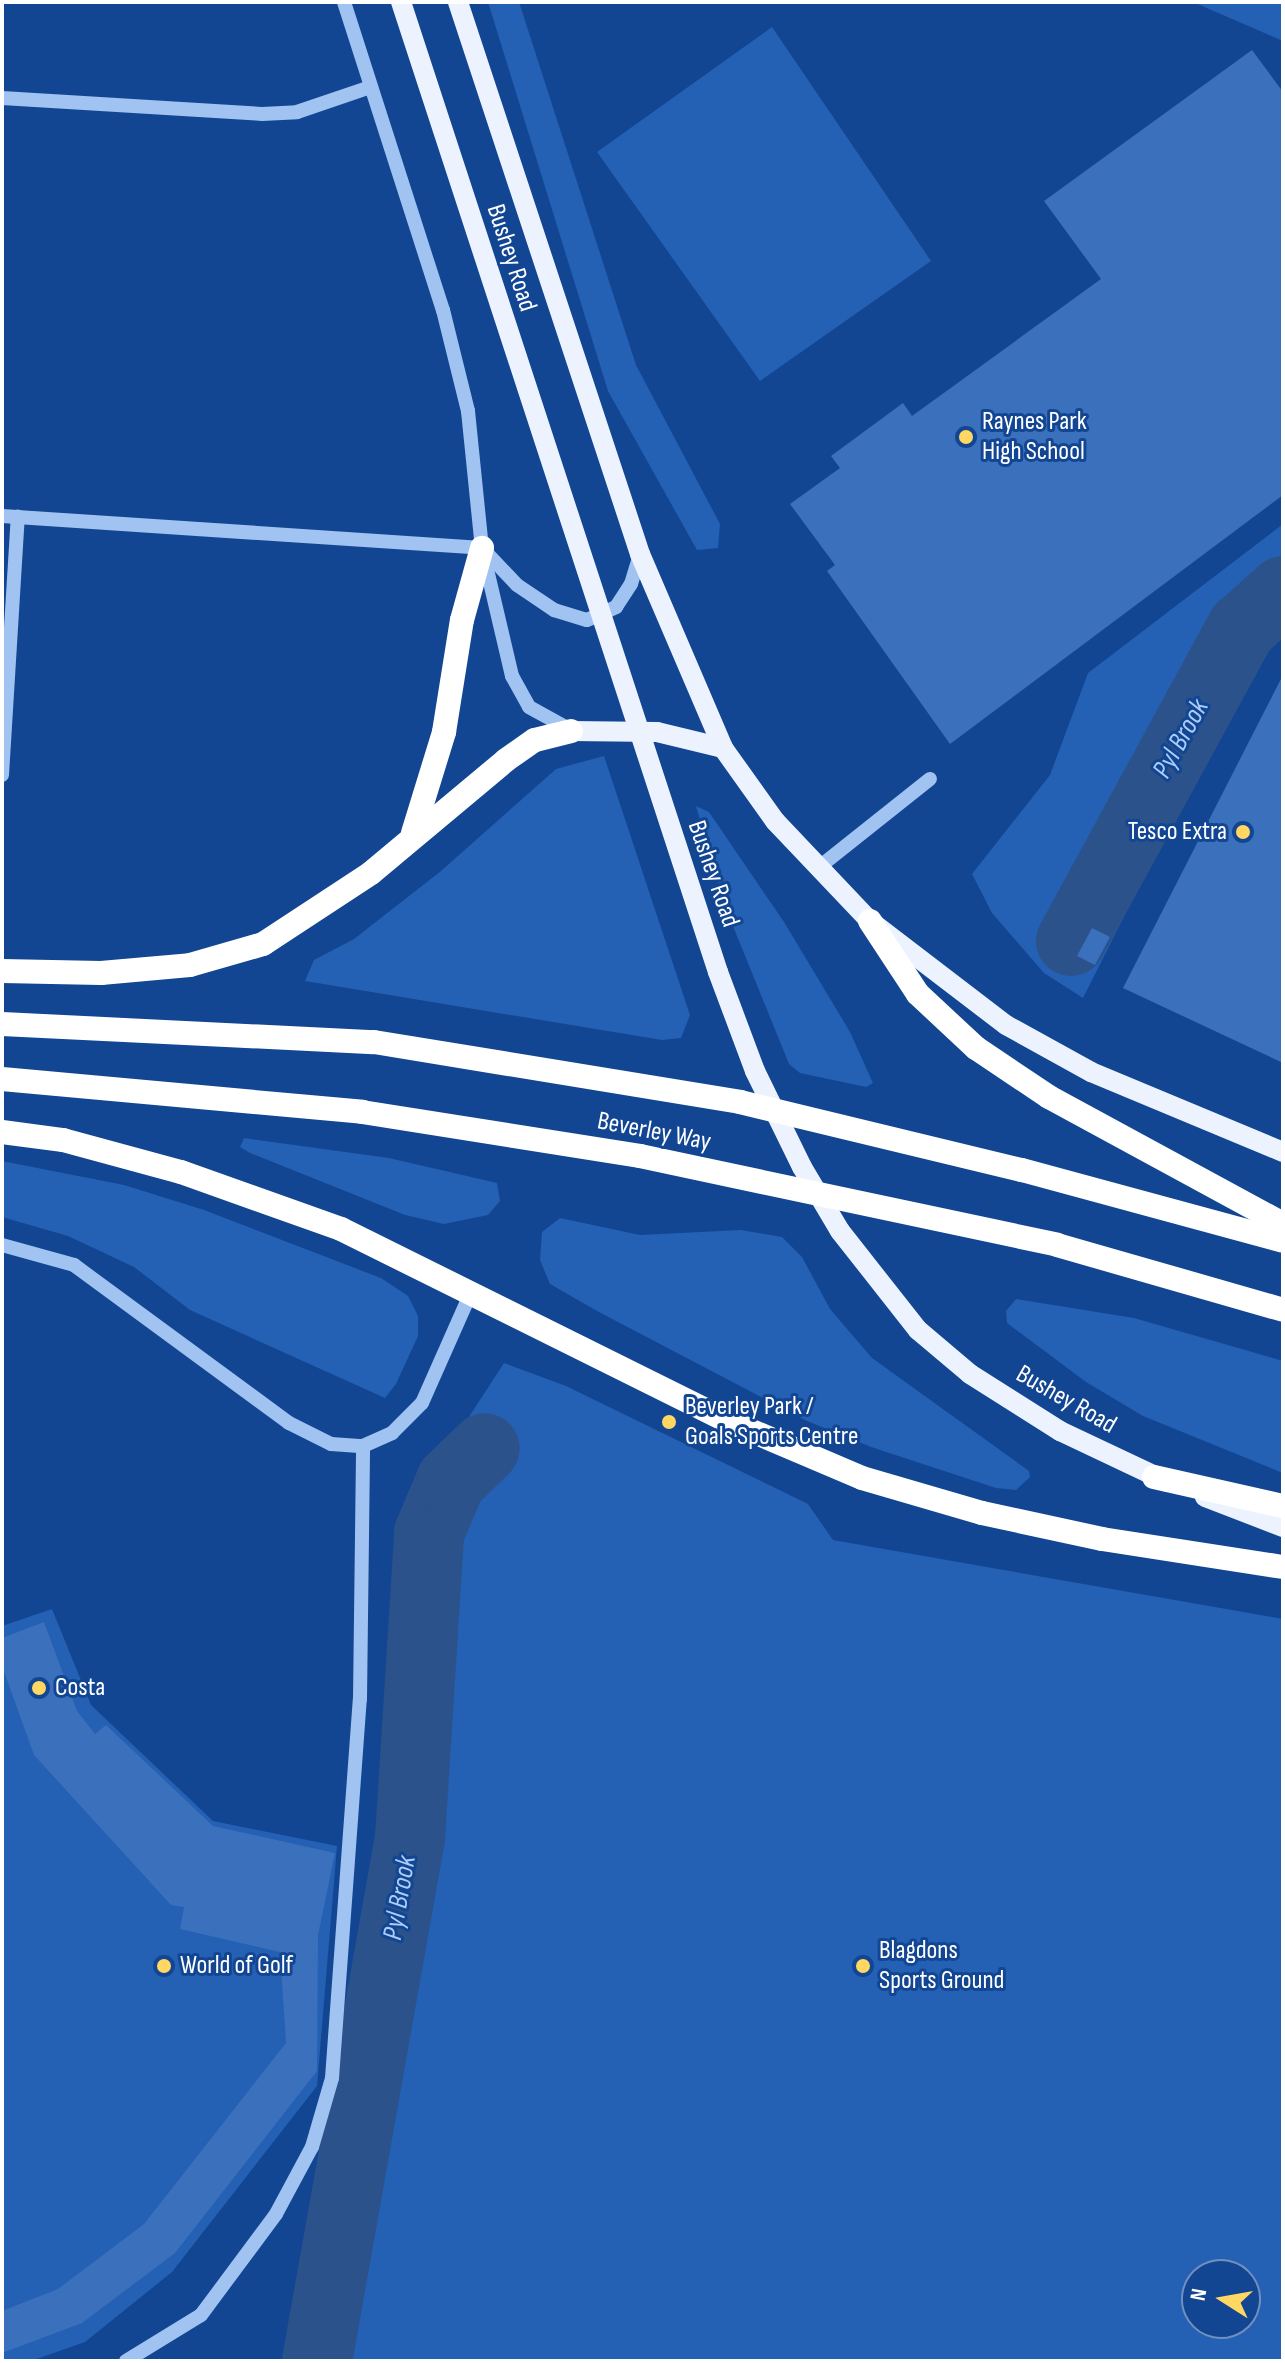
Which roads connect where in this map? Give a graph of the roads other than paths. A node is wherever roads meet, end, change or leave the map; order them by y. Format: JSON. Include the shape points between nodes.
{"nodes":[{"id":1,"x":344,"y":2,"type":"edge"},
{"id":2,"x":401,"y":2,"type":"edge"},
{"id":3,"x":458,"y":2,"type":"edge"},
{"id":4,"x":371,"y":87,"type":"junction"},
{"id":5,"x":2,"y":98,"type":"edge"},
{"id":6,"x":2,"y":516,"type":"edge"},
{"id":7,"x":18,"y":516,"type":"junction"},
{"id":8,"x":482,"y":548,"type":"junction"},
{"id":9,"x":640,"y":554,"type":"junction"},
{"id":10,"x":571,"y":731,"type":"junction"},
{"id":11,"x":723,"y":748,"type":"junction"},
{"id":12,"x":2,"y":775,"type":"edge"},
{"id":13,"x":930,"y":779,"type":"dead end"},
{"id":14,"x":413,"y":833,"type":"junction"},
{"id":15,"x":818,"y":868,"type":"junction"},
{"id":16,"x":870,"y":921,"type":"junction"},
{"id":17,"x":2,"y":971,"type":"edge"},
{"id":18,"x":2,"y":1024,"type":"edge"},
{"id":19,"x":2,"y":1079,"type":"edge"},
{"id":20,"x":2,"y":1132,"type":"edge"},
{"id":21,"x":1283,"y":1152,"type":"edge"},
{"id":22,"x":1283,"y":1224,"type":"edge"},
{"id":23,"x":1283,"y":1241,"type":"edge"},
{"id":24,"x":2,"y":1245,"type":"edge"},
{"id":25,"x":472,"y":1290,"type":"junction"},
{"id":26,"x":1283,"y":1310,"type":"edge"},
{"id":27,"x":363,"y":1446,"type":"junction"},
{"id":28,"x":1154,"y":1477,"type":"junction"},
{"id":29,"x":1283,"y":1506,"type":"edge"},
{"id":30,"x":1283,"y":1527,"type":"edge"},
{"id":31,"x":1283,"y":1567,"type":"edge"},
{"id":32,"x":126,"y":2361,"type":"edge"}],
"edges":[{"from":1,"to":4,"type":"street"},
{"from":2,"to":28,"type":"main road","name":"Bushey Road","via":[[622,684],[755,1071],[840,1231],[901,1310],[970,1374],[1060,1431]]},
{"from":3,"to":9,"type":"main road","name":"Bushey Road"},
{"from":4,"to":5,"type":"street","via":[[297,112],[262,114]]},
{"from":4,"to":8,"type":"street","via":[[443,310],[464,396],[479,487]]},
{"from":6,"to":7,"type":"street"},
{"from":7,"to":8,"type":"street"},
{"from":7,"to":12,"type":"street"},
{"from":8,"to":9,"type":"street","via":[[517,585],[554,610],[587,620],[616,607],[631,584]]},
{"from":8,"to":10,"type":"street","via":[[521,696],[544,718]]},
{"from":8,"to":14,"type":"highway","via":[[462,620],[444,732]]},
{"from":9,"to":11,"type":"main road","name":"Bushey Road"},
{"from":10,"to":11,"type":"main road","via":[[657,732]]},
{"from":10,"to":14,"type":"highway","via":[[535,740]]},
{"from":11,"to":15,"type":"main road","via":[[775,821]]},
{"from":13,"to":15,"type":"street"},
{"from":14,"to":17,"type":"highway","via":[[371,873],[300,924],[248,949],[190,965],[101,973]]},
{"from":15,"to":16,"type":"main road"},
{"from":16,"to":21,"type":"main road","via":[[1006,1025],[1091,1072]]},
{"from":16,"to":22,"type":"highway","via":[[918,994],[976,1048],[1049,1097]]},
{"from":18,"to":23,"type":"highway","name":"Beverley Way","via":[[374,1042],[740,1102],[1022,1170]]},
{"from":19,"to":26,"type":"highway","name":"Beverley Way","via":[[362,1112],[640,1156],[1057,1245]]},
{"from":20,"to":25,"type":"highway","via":[[63,1140],[181,1172],[341,1229]]},
{"from":24,"to":27,"type":"street","via":[[74,1265],[289,1423],[331,1444]]},
{"from":25,"to":27,"type":"street","via":[[422,1403],[392,1433]]},
{"from":25,"to":31,"type":"highway","via":[[726,1420],[862,1478],[982,1513],[1102,1539]]},
{"from":27,"to":32,"type":"street","via":[[360,1699],[332,2078],[312,2147],[276,2214],[201,2315]]},
{"from":28,"to":29,"type":"highway"},
{"from":28,"to":30,"type":"main road","name":"Bushey Road"}]}
